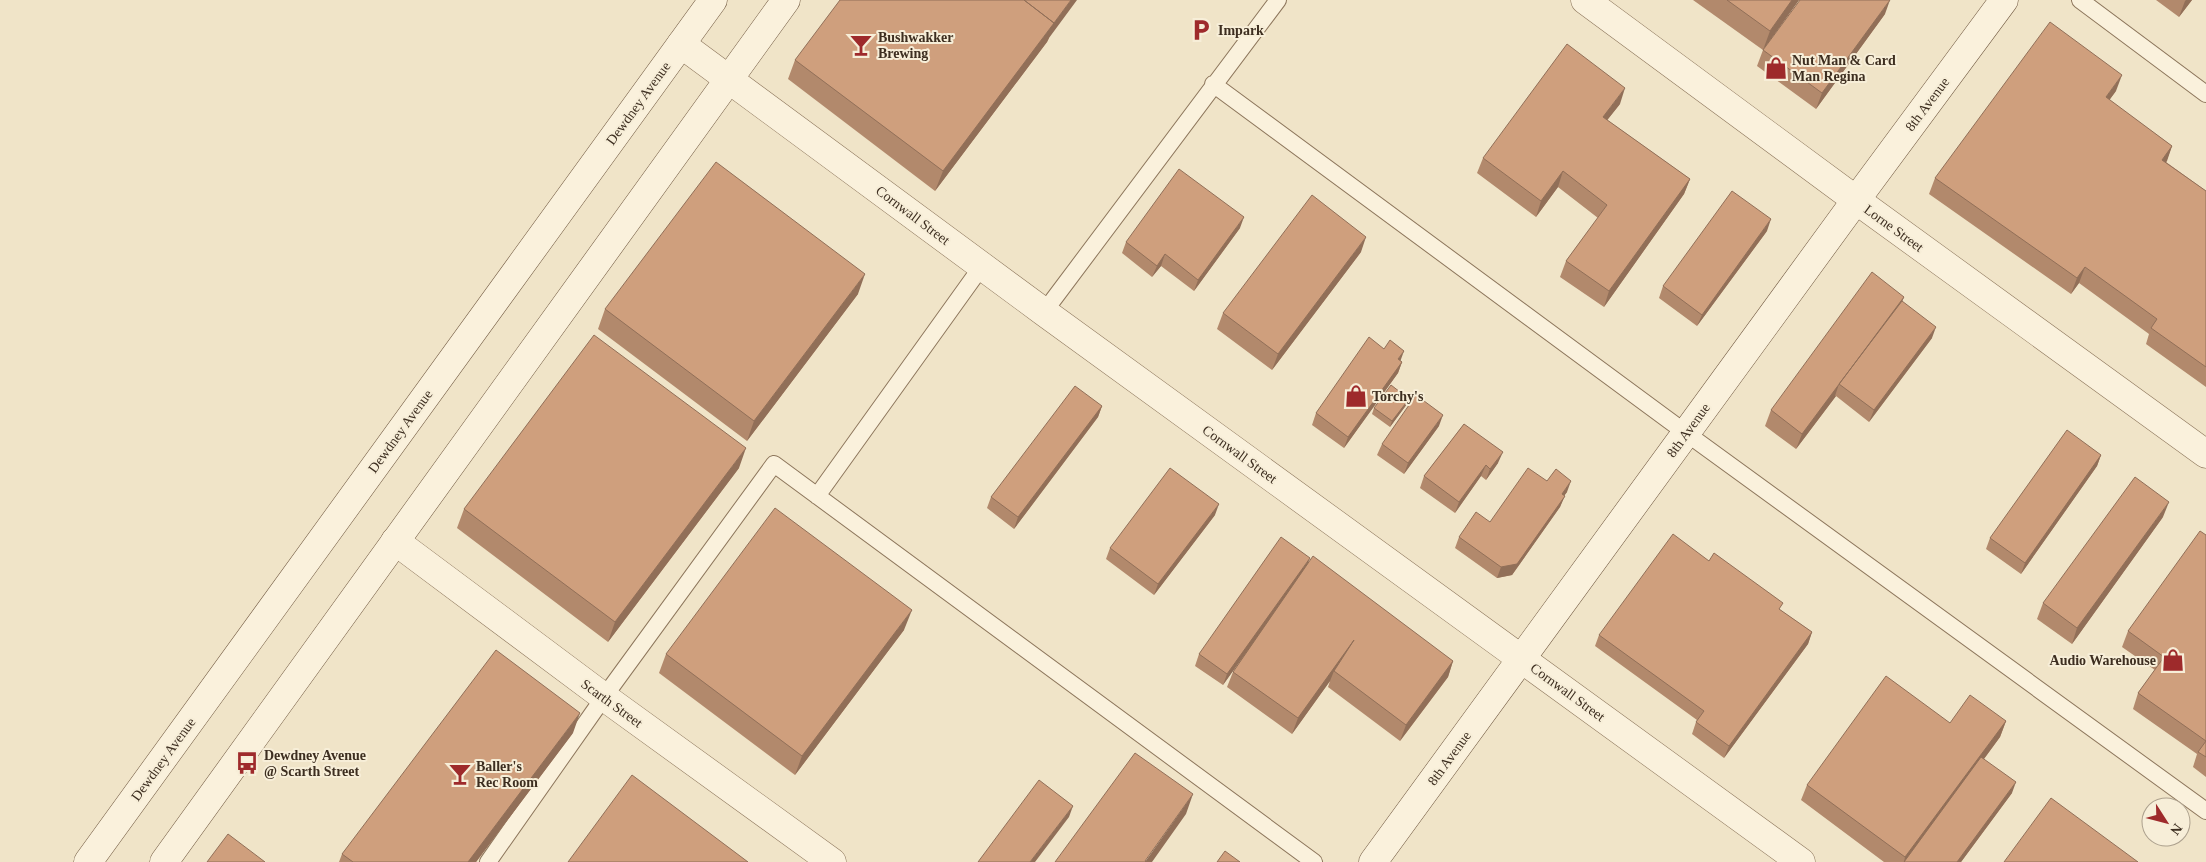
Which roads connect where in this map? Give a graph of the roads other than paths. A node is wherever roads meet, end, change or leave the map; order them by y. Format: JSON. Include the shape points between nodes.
{"nodes":[{"id":1,"x":714,"y":0,"type":"edge"},
{"id":2,"x":786,"y":0,"type":"edge"},
{"id":3,"x":1278,"y":0,"type":"edge"},
{"id":4,"x":1585,"y":0,"type":"edge"},
{"id":5,"x":2004,"y":0,"type":"edge"},
{"id":6,"x":2080,"y":0,"type":"edge"},
{"id":7,"x":682,"y":44,"type":"junction"},
{"id":8,"x":730,"y":78,"type":"junction"},
{"id":9,"x":1214,"y":84,"type":"junction"},
{"id":10,"x":2206,"y":94,"type":"edge"},
{"id":11,"x":1856,"y":200,"type":"junction"},
{"id":12,"x":982,"y":266,"type":"junction"},
{"id":13,"x":1044,"y":312,"type":"junction"},
{"id":14,"x":1686,"y":433,"type":"junction"},
{"id":15,"x":2206,"y":454,"type":"edge"},
{"id":16,"x":816,"y":496,"type":"junction"},
{"id":17,"x":395,"y":541,"type":"junction"},
{"id":18,"x":1521,"y":659,"type":"junction"},
{"id":19,"x":604,"y":697,"type":"junction"},
{"id":20,"x":2206,"y":811,"type":"edge"},
{"id":21,"x":88,"y":862,"type":"edge"},
{"id":22,"x":164,"y":862,"type":"edge"},
{"id":23,"x":488,"y":862,"type":"edge"},
{"id":24,"x":832,"y":862,"type":"edge"},
{"id":25,"x":1314,"y":862,"type":"edge"},
{"id":26,"x":1373,"y":862,"type":"edge"},
{"id":27,"x":1800,"y":862,"type":"edge"}],
"edges":[{"from":1,"to":7,"type":"street","name":"Dewdney Avenue"},
{"from":2,"to":8,"type":"street"},
{"from":3,"to":9,"type":"lane"},
{"from":4,"to":11,"type":"street","name":"Lorne Street"},
{"from":5,"to":11,"type":"street","name":"8th Avenue"},
{"from":6,"to":10,"type":"lane"},
{"from":7,"to":8,"type":"street","name":"Cornwall Street"},
{"from":7,"to":21,"type":"street","name":"Dewdney Avenue"},
{"from":8,"to":12,"type":"street","name":"Cornwall Street"},
{"from":8,"to":17,"type":"street"},
{"from":9,"to":13,"type":"lane"},
{"from":9,"to":14,"type":"lane"},
{"from":11,"to":14,"type":"street","name":"8th Avenue"},
{"from":11,"to":15,"type":"street","name":"Lorne Street"},
{"from":12,"to":13,"type":"street","name":"Cornwall Street"},
{"from":12,"to":16,"type":"lane"},
{"from":13,"to":18,"type":"street","name":"Cornwall Street"},
{"from":14,"to":18,"type":"street","name":"8th Avenue"},
{"from":14,"to":20,"type":"lane"},
{"from":16,"to":19,"type":"lane","via":[[774,464]]},
{"from":16,"to":25,"type":"lane"},
{"from":17,"to":19,"type":"street","name":"Scarth Street"},
{"from":17,"to":22,"type":"street"},
{"from":18,"to":26,"type":"street","name":"8th Avenue"},
{"from":18,"to":27,"type":"street","name":"Cornwall Street"},
{"from":19,"to":23,"type":"lane"},
{"from":19,"to":24,"type":"street","name":"Scarth Street"}]}
